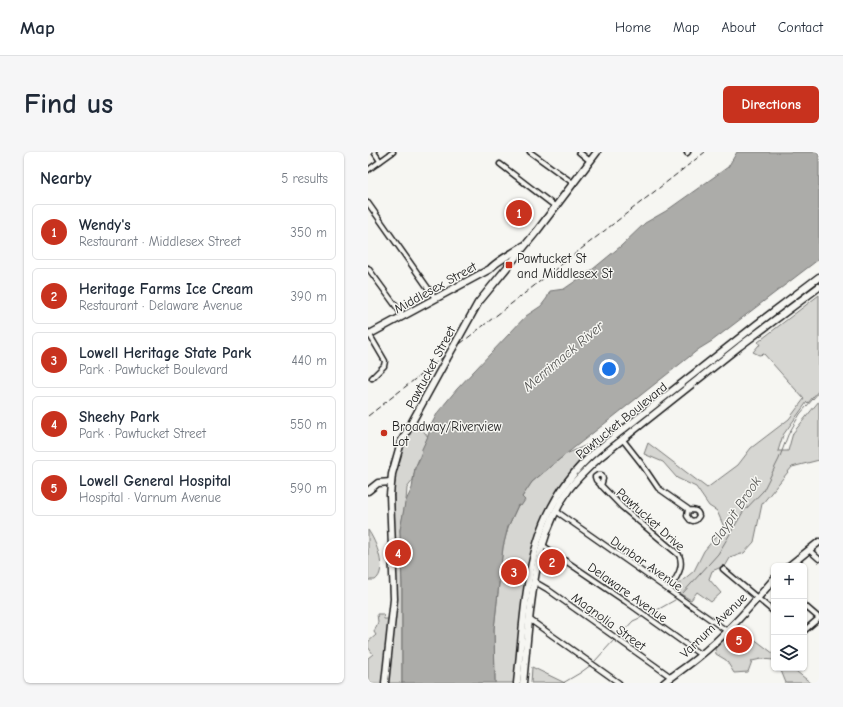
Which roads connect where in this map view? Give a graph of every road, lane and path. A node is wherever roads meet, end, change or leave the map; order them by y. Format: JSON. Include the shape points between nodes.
{"nodes":[{"id":1,"x":374,"y":152,"type":"edge"},
{"id":2,"x":393,"y":152,"type":"edge"},
{"id":3,"x":530,"y":152,"type":"edge"},
{"id":4,"x":579,"y":152,"type":"edge"},
{"id":5,"x":597,"y":152,"type":"edge"},
{"id":6,"x":380,"y":161,"type":"junction"},
{"id":7,"x":590,"y":161,"type":"junction"},
{"id":8,"x":500,"y":164,"type":"dead end"},
{"id":9,"x":368,"y":170,"type":"edge"},
{"id":10,"x":573,"y":183,"type":"junction"},
{"id":11,"x":368,"y":203,"type":"edge"},
{"id":12,"x":556,"y":206,"type":"junction"},
{"id":13,"x":528,"y":241,"type":"junction"},
{"id":14,"x":512,"y":263,"type":"junction"},
{"id":15,"x":368,"y":268,"type":"edge"},
{"id":16,"x":490,"y":269,"type":"junction"},
{"id":17,"x":819,"y":277,"type":"edge"},
{"id":18,"x":819,"y":287,"type":"edge"},
{"id":19,"x":436,"y":298,"type":"junction"},
{"id":20,"x":403,"y":316,"type":"junction"},
{"id":21,"x":369,"y":334,"type":"edge"},
{"id":22,"x":372,"y":378,"type":"dead end"},
{"id":23,"x":623,"y":440,"type":"junction"},
{"id":24,"x":391,"y":482,"type":"junction"},
{"id":25,"x":601,"y":486,"type":"dead end"},
{"id":26,"x":368,"y":491,"type":"edge"},
{"id":27,"x":689,"y":510,"type":"dead end"},
{"id":28,"x":556,"y":511,"type":"junction"},
{"id":29,"x":819,"y":542,"type":"edge"},
{"id":30,"x":542,"y":545,"type":"junction"},
{"id":31,"x":809,"y":550,"type":"junction"},
{"id":32,"x":819,"y":559,"type":"edge"},
{"id":33,"x":792,"y":563,"type":"edge"},
{"id":34,"x":723,"y":569,"type":"dead end"},
{"id":35,"x":535,"y":582,"type":"junction"},
{"id":36,"x":771,"y":583,"type":"edge"},
{"id":37,"x":669,"y":590,"type":"junction"},
{"id":38,"x":757,"y":599,"type":"junction"},
{"id":39,"x":807,"y":608,"type":"edge"},
{"id":40,"x":771,"y":610,"type":"edge"},
{"id":41,"x":819,"y":618,"type":"edge"},
{"id":42,"x":529,"y":619,"type":"junction"},
{"id":43,"x":807,"y":628,"type":"edge"},
{"id":44,"x":727,"y":631,"type":"junction"},
{"id":45,"x":701,"y":655,"type":"junction"},
{"id":46,"x":671,"y":677,"type":"junction"},
{"id":47,"x":385,"y":683,"type":"edge"},
{"id":48,"x":517,"y":683,"type":"edge"},
{"id":49,"x":523,"y":683,"type":"edge"},
{"id":50,"x":619,"y":683,"type":"edge"},
{"id":51,"x":664,"y":683,"type":"edge"}],
"edges":[{"from":1,"to":6,"type":"street"},
{"from":2,"to":6,"type":"street"},
{"from":3,"to":10,"type":"street"},
{"from":4,"to":7,"type":"street"},
{"from":5,"to":7,"type":"main road","name":"Middlesex Street"},
{"from":6,"to":9,"type":"street"},
{"from":7,"to":10,"type":"main road","name":"Middlesex Street"},
{"from":8,"to":12,"type":"street"},
{"from":10,"to":12,"type":"main road","name":"Middlesex Street"},
{"from":11,"to":19,"type":"street"},
{"from":12,"to":13,"type":"main road","name":"Middlesex Street"},
{"from":13,"to":14,"type":"main road","name":"Middlesex Street"},
{"from":13,"to":16,"type":"main road","name":"Middlesex Street"},
{"from":14,"to":16,"type":"main road","name":"Middlesex Street"},
{"from":14,"to":24,"type":"main road","name":"Pawtucket Street","bridge":true,"via":[[473,310],[401,442]]},
{"from":15,"to":20,"type":"street"},
{"from":16,"to":19,"type":"main road","name":"Middlesex Street"},
{"from":17,"to":48,"type":"main road","name":"Pawtucket Boulevard","via":[[596,451],[568,480],[547,514],[536,544],[526,599]]},
{"from":18,"to":23,"type":"main road","name":"Pawtucket Boulevard","via":[[740,346]]},
{"from":19,"to":20,"type":"main road","name":"Middlesex Street"},
{"from":20,"to":21,"type":"main road","name":"Middlesex Street"},
{"from":21,"to":22,"type":"street","via":[[385,364]]},
{"from":23,"to":27,"type":"street","via":[[658,488]]},
{"from":23,"to":28,"type":"main road","name":"Pawtucket Boulevard","via":[[581,475]]},
{"from":24,"to":26,"type":"main road","via":[[378,483]]},
{"from":24,"to":47,"type":"main road","name":"Pawtucket Street","via":[[394,599]]},
{"from":25,"to":37,"type":"street","name":"Pawtucket Drive","via":[[679,555],[682,567]]},
{"from":28,"to":30,"type":"main road","name":"Pawtucket Boulevard"},
{"from":28,"to":37,"type":"street","name":"Dunbar Avenue"},
{"from":29,"to":31,"type":"main road"},
{"from":30,"to":35,"type":"main road","name":"Pawtucket Boulevard"},
{"from":30,"to":45,"type":"street","name":"Delaware Avenue"},
{"from":31,"to":32,"type":"street"},
{"from":31,"to":33,"type":"main road"},
{"from":34,"to":38,"type":"street"},
{"from":35,"to":42,"type":"main road","name":"Pawtucket Boulevard"},
{"from":35,"to":46,"type":"street","name":"Magnolia Street"},
{"from":36,"to":38,"type":"main road","name":"Varnum Avenue"},
{"from":37,"to":44,"type":"street","name":"Dunbar Avenue"},
{"from":38,"to":40,"type":"street"},
{"from":38,"to":44,"type":"main road","name":"Varnum Avenue"},
{"from":39,"to":41,"type":"street"},
{"from":41,"to":43,"type":"street"},
{"from":42,"to":49,"type":"main road","name":"Pawtucket Boulevard"},
{"from":42,"to":50,"type":"street"},
{"from":44,"to":45,"type":"main road","name":"Varnum Avenue"},
{"from":45,"to":46,"type":"main road","name":"Varnum Avenue"},
{"from":46,"to":51,"type":"main road","name":"Varnum Avenue"}]}
